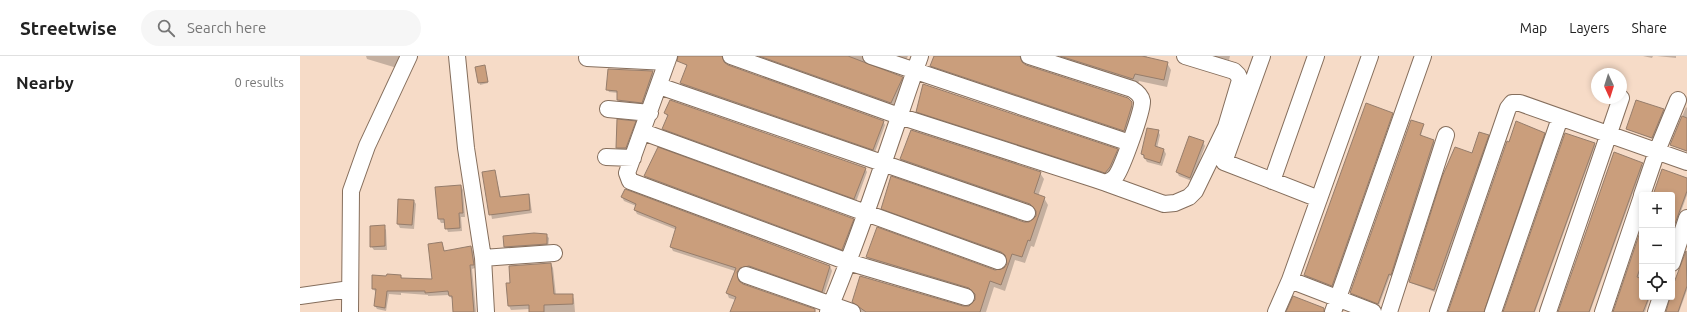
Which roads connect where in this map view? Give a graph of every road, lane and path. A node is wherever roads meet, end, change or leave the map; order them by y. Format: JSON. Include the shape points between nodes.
{"nodes":[{"id":1,"x":409,"y":56,"type":"edge"},
{"id":2,"x":456,"y":56,"type":"edge"},
{"id":3,"x":731,"y":56,"type":"edge"},
{"id":4,"x":871,"y":56,"type":"edge"},
{"id":5,"x":920,"y":56,"type":"edge"},
{"id":6,"x":1029,"y":56,"type":"edge"},
{"id":7,"x":1185,"y":56,"type":"edge"},
{"id":8,"x":1262,"y":56,"type":"edge"},
{"id":9,"x":1316,"y":56,"type":"edge"},
{"id":10,"x":1370,"y":56,"type":"edge"},
{"id":11,"x":1423,"y":56,"type":"edge"},
{"id":12,"x":587,"y":58,"type":"dead end"},
{"id":13,"x":668,"y":59,"type":"edge"},
{"id":14,"x":915,"y":72,"type":"junction"},
{"id":15,"x":659,"y":86,"type":"junction"},
{"id":16,"x":1678,"y":100,"type":"dead end"},
{"id":17,"x":1619,"y":104,"type":"edge"},
{"id":18,"x":608,"y":109,"type":"dead end"},
{"id":19,"x":650,"y":113,"type":"junction"},
{"id":20,"x":899,"y":116,"type":"junction"},
{"id":21,"x":1560,"y":118,"type":"junction"},
{"id":22,"x":643,"y":132,"type":"junction"},
{"id":23,"x":1608,"y":134,"type":"junction"},
{"id":24,"x":1446,"y":135,"type":"dead end"},
{"id":25,"x":1130,"y":143,"type":"junction"},
{"id":26,"x":1657,"y":151,"type":"junction"},
{"id":27,"x":606,"y":157,"type":"dead end"},
{"id":28,"x":632,"y":158,"type":"junction"},
{"id":29,"x":1687,"y":162,"type":"edge"},
{"id":30,"x":882,"y":164,"type":"junction"},
{"id":31,"x":1272,"y":181,"type":"junction"},
{"id":32,"x":1106,"y":182,"type":"junction"},
{"id":33,"x":1643,"y":192,"type":"edge"},
{"id":34,"x":1319,"y":199,"type":"junction"},
{"id":35,"x":1639,"y":204,"type":"edge"},
{"id":36,"x":868,"y":213,"type":"junction"},
{"id":37,"x":1028,"y":213,"type":"dead end"},
{"id":38,"x":1687,"y":218,"type":"edge"},
{"id":39,"x":554,"y":253,"type":"dead end"},
{"id":40,"x":1675,"y":254,"type":"edge"},
{"id":41,"x":483,"y":258,"type":"junction"},
{"id":42,"x":848,"y":262,"type":"junction"},
{"id":43,"x":998,"y":262,"type":"dead end"},
{"id":44,"x":746,"y":275,"type":"dead end"},
{"id":45,"x":1290,"y":280,"type":"junction"},
{"id":46,"x":350,"y":289,"type":"junction"},
{"id":47,"x":300,"y":296,"type":"edge"},
{"id":48,"x":966,"y":297,"type":"dead end"},
{"id":49,"x":1660,"y":300,"type":"edge"},
{"id":50,"x":1336,"y":305,"type":"edge"},
{"id":51,"x":830,"y":308,"type":"edge"},
{"id":52,"x":350,"y":312,"type":"edge"},
{"id":53,"x":486,"y":312,"type":"edge"},
{"id":54,"x":852,"y":312,"type":"edge"},
{"id":55,"x":1276,"y":312,"type":"edge"},
{"id":56,"x":1373,"y":312,"type":"edge"},
{"id":57,"x":1389,"y":312,"type":"edge"},
{"id":58,"x":1438,"y":312,"type":"edge"},
{"id":59,"x":1493,"y":312,"type":"edge"},
{"id":60,"x":1548,"y":312,"type":"edge"},
{"id":61,"x":1603,"y":312,"type":"edge"},
{"id":62,"x":1656,"y":312,"type":"edge"}],
"edges":[{"from":1,"to":46,"type":"street","via":[[367,146],[351,191]]},
{"from":2,"to":41,"type":"street","via":[[466,148]]},
{"from":3,"to":20,"type":"street"},
{"from":4,"to":14,"type":"street"},
{"from":5,"to":14,"type":"street"},
{"from":6,"to":25,"type":"street","via":[[1132,89],[1137,93],[1142,100],[1142,106]]},
{"from":7,"to":32,"type":"street","via":[[1234,71],[1240,80],[1226,127],[1195,191],[1182,201],[1164,204]]},
{"from":8,"to":31,"type":"street","via":[[1224,162]]},
{"from":9,"to":31,"type":"street"},
{"from":10,"to":34,"type":"street"},
{"from":11,"to":50,"type":"street"},
{"from":12,"to":13,"type":"street"},
{"from":13,"to":15,"type":"street"},
{"from":14,"to":20,"type":"street"},
{"from":14,"to":25,"type":"street"},
{"from":15,"to":19,"type":"street"},
{"from":15,"to":30,"type":"street"},
{"from":16,"to":26,"type":"street"},
{"from":17,"to":23,"type":"street"},
{"from":18,"to":19,"type":"street"},
{"from":19,"to":22,"type":"street"},
{"from":20,"to":30,"type":"street"},
{"from":20,"to":32,"type":"street"},
{"from":21,"to":23,"type":"street"},
{"from":21,"to":58,"type":"street","via":[[1520,103],[1510,105]]},
{"from":21,"to":59,"type":"street"},
{"from":22,"to":28,"type":"street"},
{"from":22,"to":36,"type":"street"},
{"from":23,"to":26,"type":"street"},
{"from":23,"to":60,"type":"street"},
{"from":24,"to":57,"type":"street"},
{"from":25,"to":32,"type":"street","via":[[1116,176]]},
{"from":26,"to":29,"type":"street"},
{"from":26,"to":33,"type":"street"},
{"from":27,"to":28,"type":"street"},
{"from":28,"to":42,"type":"street","via":[[627,176],[633,183]]},
{"from":30,"to":36,"type":"street"},
{"from":30,"to":37,"type":"street"},
{"from":31,"to":34,"type":"street"},
{"from":34,"to":45,"type":"street"},
{"from":35,"to":61,"type":"street"},
{"from":36,"to":42,"type":"street"},
{"from":36,"to":43,"type":"street"},
{"from":38,"to":40,"type":"street"},
{"from":39,"to":41,"type":"street"},
{"from":41,"to":53,"type":"street"},
{"from":42,"to":48,"type":"street"},
{"from":42,"to":51,"type":"street"},
{"from":44,"to":51,"type":"street"},
{"from":45,"to":50,"type":"street"},
{"from":45,"to":55,"type":"street"},
{"from":46,"to":47,"type":"street"},
{"from":46,"to":52,"type":"street"},
{"from":49,"to":62,"type":"street"},
{"from":50,"to":56,"type":"street"},
{"from":51,"to":54,"type":"street"}]}
